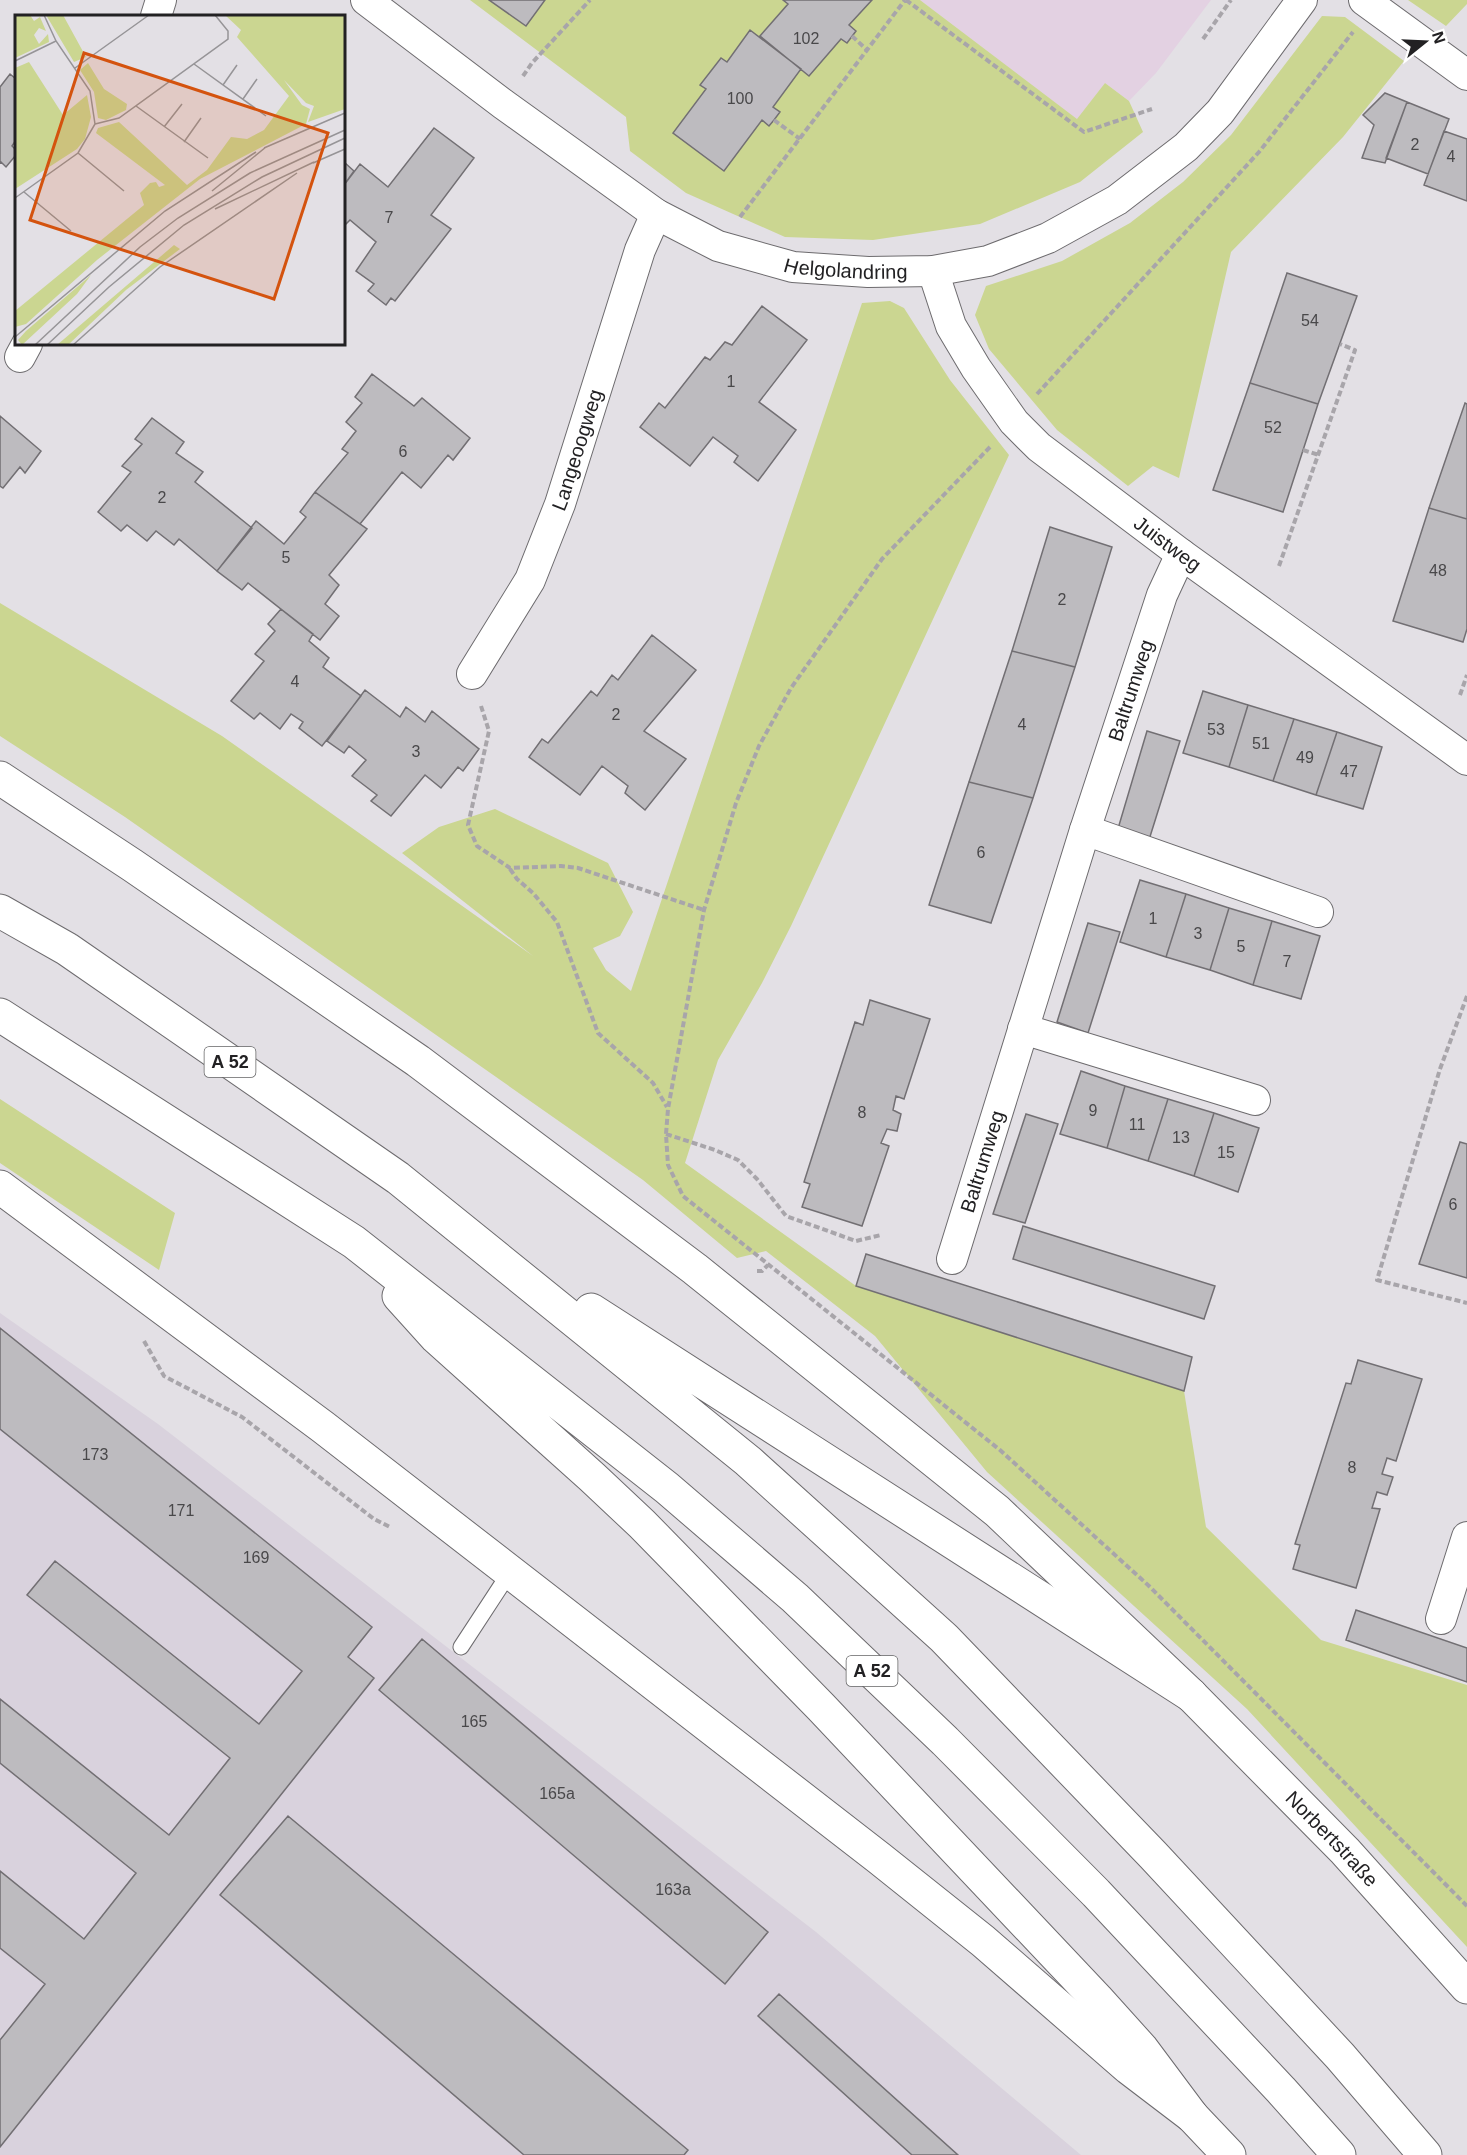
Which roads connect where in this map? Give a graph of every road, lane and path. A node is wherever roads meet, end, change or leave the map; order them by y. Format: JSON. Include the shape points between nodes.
{"nodes":[{"id":1,"x":161,"y":0,"type":"edge"},
{"id":2,"x":366,"y":0,"type":"edge"},
{"id":3,"x":590,"y":0,"type":"edge"},
{"id":4,"x":906,"y":0,"type":"edge"},
{"id":5,"x":1231,"y":0,"type":"edge"},
{"id":6,"x":1302,"y":0,"type":"edge"},
{"id":7,"x":1369,"y":3,"type":"edge"},
{"id":8,"x":156,"y":15,"type":"edge"},
{"id":9,"x":852,"y":36,"type":"dead end"},
{"id":10,"x":1203,"y":39,"type":"dead end"},
{"id":11,"x":867,"y":50,"type":"junction"},
{"id":12,"x":1467,"y":75,"type":"edge"},
{"id":13,"x":503,"y":104,"type":"junction"},
{"id":14,"x":1152,"y":109,"type":"dead end"},
{"id":15,"x":774,"y":120,"type":"dead end"},
{"id":16,"x":800,"y":139,"type":"junction"},
{"id":17,"x":656,"y":214,"type":"junction"},
{"id":18,"x":718,"y":246,"type":"junction"},
{"id":19,"x":933,"y":271,"type":"junction"},
{"id":20,"x":1340,"y":344,"type":"dead end"},
{"id":21,"x":1014,"y":422,"type":"junction"},
{"id":22,"x":1304,"y":450,"type":"dead end"},
{"id":23,"x":1319,"y":455,"type":"junction"},
{"id":24,"x":1181,"y":554,"type":"junction"},
{"id":25,"x":1279,"y":566,"type":"dead end"},
{"id":26,"x":472,"y":674,"type":"joint"},
{"id":27,"x":1467,"y":675,"type":"edge"},
{"id":28,"x":1460,"y":695,"type":"dead end"},
{"id":29,"x":1467,"y":760,"type":"edge"},
{"id":30,"x":0,"y":778,"type":"edge"},
{"id":31,"x":1085,"y":830,"type":"junction"},
{"id":32,"x":510,"y":868,"type":"junction"},
{"id":33,"x":704,"y":910,"type":"junction"},
{"id":34,"x":0,"y":911,"type":"edge"},
{"id":35,"x":1318,"y":912,"type":"dead end"},
{"id":36,"x":1467,"y":996,"type":"edge"},
{"id":37,"x":0,"y":1015,"type":"edge"},
{"id":38,"x":1023,"y":1029,"type":"junction"},
{"id":39,"x":1255,"y":1100,"type":"dead end"},
{"id":40,"x":668,"y":1108,"type":"junction"},
{"id":41,"x":0,"y":1187,"type":"edge"},
{"id":42,"x":455,"y":1223,"type":"junction"},
{"id":43,"x":881,"y":1235,"type":"dead end"},
{"id":44,"x":354,"y":1242,"type":"junction"},
{"id":45,"x":952,"y":1259,"type":"dead end"},
{"id":46,"x":1467,"y":1303,"type":"edge"},
{"id":47,"x":1467,"y":1537,"type":"edge"},
{"id":48,"x":510,"y":1572,"type":"junction"},
{"id":49,"x":1441,"y":1618,"type":"dead end"},
{"id":50,"x":461,"y":1647,"type":"dead end"},
{"id":51,"x":1191,"y":1695,"type":"junction"},
{"id":52,"x":1467,"y":1987,"type":"edge"},
{"id":53,"x":1192,"y":2116,"type":"junction"},
{"id":54,"x":1229,"y":2155,"type":"edge"},
{"id":55,"x":1339,"y":2155,"type":"edge"},
{"id":56,"x":1425,"y":2155,"type":"edge"}],
"edges":[{"from":1,"to":8,"type":"street"},
{"from":2,"to":13,"type":"street","name":"Helgolandring"},
{"from":3,"to":13,"type":"path","via":[[532,63]]},
{"from":4,"to":11,"type":"path"},
{"from":4,"to":14,"type":"path","via":[[1084,132]]},
{"from":5,"to":10,"type":"path"},
{"from":6,"to":19,"type":"street","name":"Helgolandring","via":[[1220,112],[1186,147],[1117,200],[1048,238],[988,261]]},
{"from":7,"to":12,"type":"street"},
{"from":7,"to":21,"type":"path","via":[[1259,152]]},
{"from":9,"to":11,"type":"path"},
{"from":11,"to":16,"type":"path"},
{"from":13,"to":17,"type":"street","name":"Helgolandring"},
{"from":15,"to":16,"type":"path"},
{"from":16,"to":18,"type":"path"},
{"from":17,"to":18,"type":"street","name":"Helgolandring"},
{"from":17,"to":26,"type":"street","name":"Langeoogweg","via":[[640,250],[560,504],[530,580]]},
{"from":18,"to":19,"type":"street","name":"Helgolandring","via":[[793,267]]},
{"from":19,"to":21,"type":"street","name":"Juistweg","via":[[951,326]]},
{"from":20,"to":23,"type":"path","via":[[1355,350]]},
{"from":21,"to":24,"type":"street","name":"Juistweg","via":[[1039,447]]},
{"from":21,"to":33,"type":"path","via":[[882,559],[791,688],[759,746],[736,803]]},
{"from":22,"to":23,"type":"path"},
{"from":23,"to":25,"type":"path"},
{"from":24,"to":29,"type":"street","name":"Juistweg"},
{"from":24,"to":31,"type":"street","name":"Baltrumweg","via":[[1162,595]]},
{"from":26,"to":32,"type":"path","via":[[489,731],[468,825],[477,846]]},
{"from":27,"to":28,"type":"path"},
{"from":30,"to":51,"type":"main road","via":[[418,1060],[695,1269],[997,1511]]},
{"from":31,"to":35,"type":"street"},
{"from":31,"to":38,"type":"street","name":"Baltrumweg"},
{"from":32,"to":33,"type":"path","via":[[578,868]]},
{"from":32,"to":40,"type":"path","via":[[557,922],[598,1033],[653,1083]]},
{"from":33,"to":40,"type":"path"},
{"from":34,"to":42,"type":"main road","number":"A 52","via":[[67,949],[398,1178]]},
{"from":36,"to":46,"type":"path","via":[[1440,1069],[1377,1280]]},
{"from":37,"to":44,"type":"main road","number":"A 52"},
{"from":38,"to":39,"type":"street"},
{"from":38,"to":45,"type":"street","name":"Baltrumweg"},
{"from":40,"to":43,"type":"path","via":[[666,1134],[738,1160],[786,1216],[855,1241]]},
{"from":41,"to":48,"type":"main road","via":[[323,1427]]},
{"from":42,"to":51,"type":"main road"},
{"from":42,"to":56,"type":"main road","number":"A 52","via":[[748,1461],[944,1638],[1340,2056]]},
{"from":44,"to":53,"type":"main road","via":[[436,1337],[592,1477],[821,1707],[1104,2007],[1142,2049]]},
{"from":44,"to":55,"type":"main road","number":"A 52","via":[[667,1488],[795,1598],[1096,1893]]},
{"from":47,"to":49,"type":"street"},
{"from":48,"to":50,"type":"lane"},
{"from":48,"to":53,"type":"main road","via":[[879,1858],[1129,2068]]},
{"from":51,"to":52,"type":"main road","name":"Norbertstraße","via":[[1345,1851]]},
{"from":53,"to":54,"type":"main road"}]}
